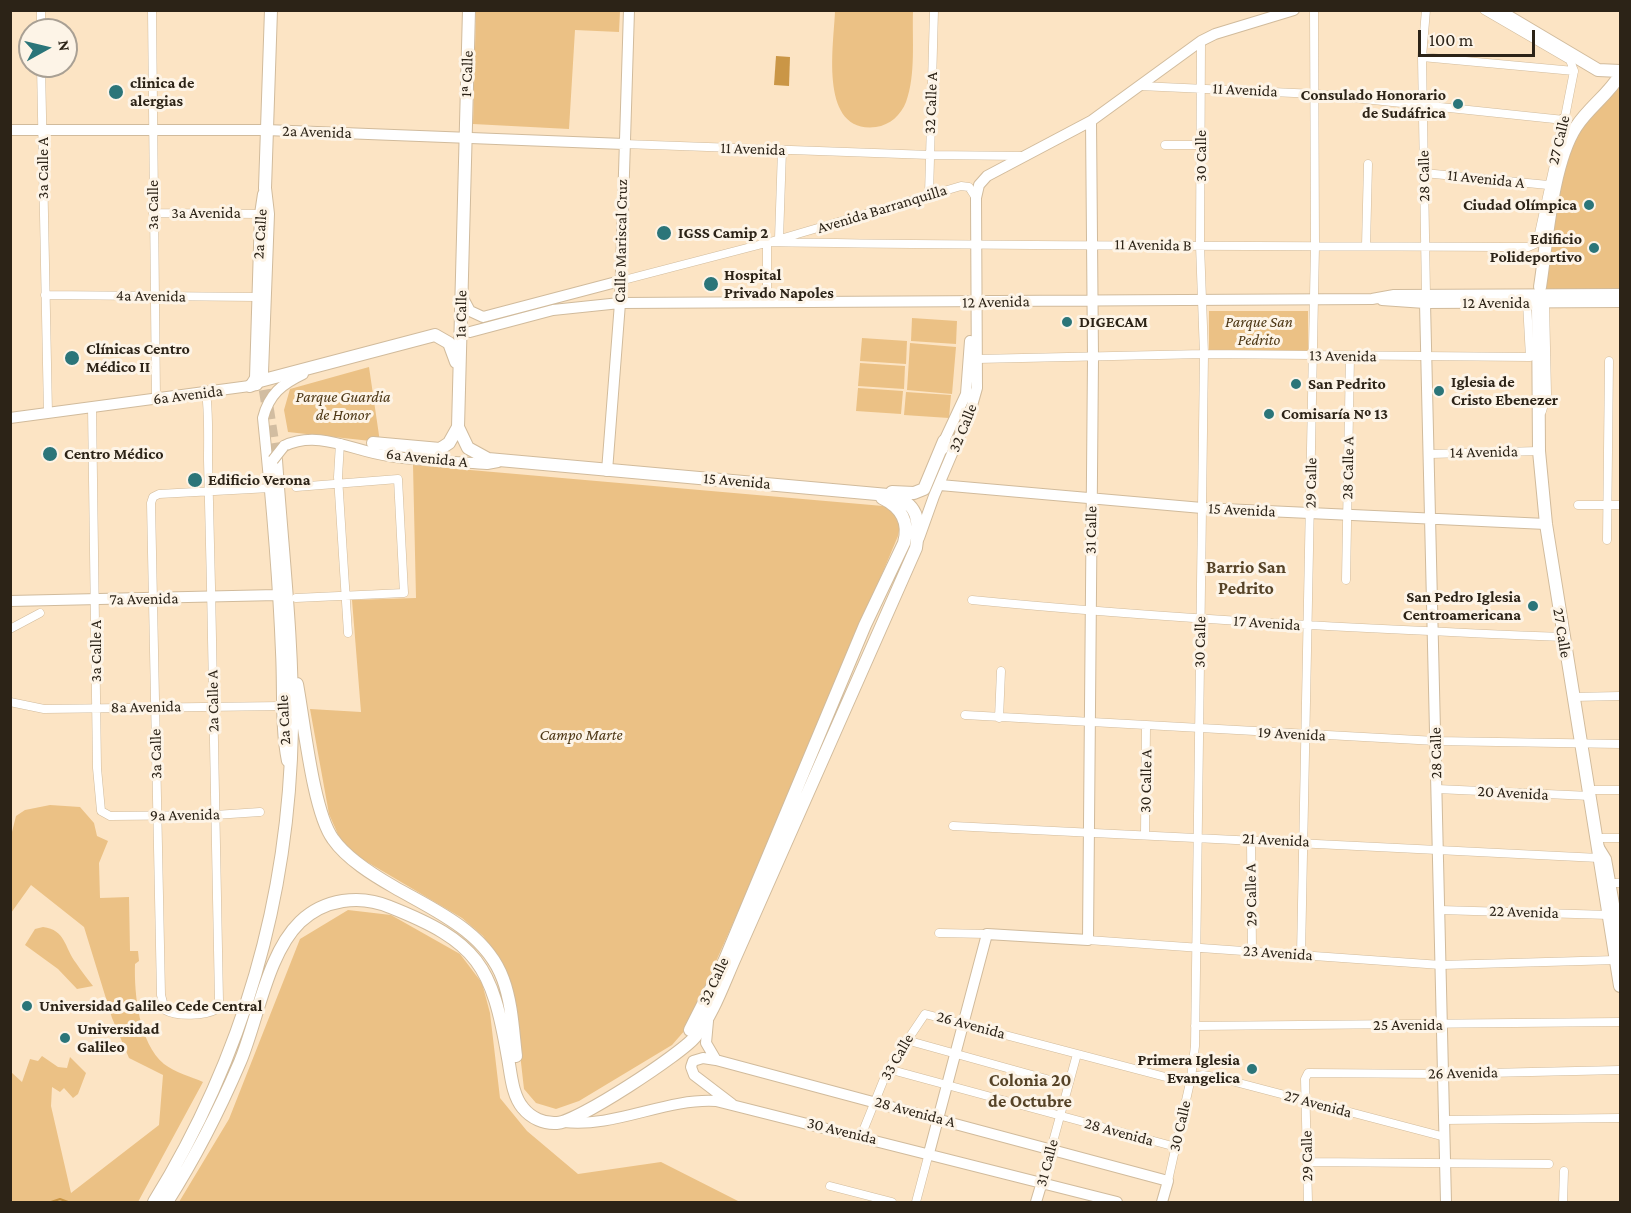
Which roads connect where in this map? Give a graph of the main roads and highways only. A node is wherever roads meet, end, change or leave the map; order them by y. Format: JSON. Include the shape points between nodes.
{"nodes":[{"id":1,"x":271,"y":10,"type":"edge"},
{"id":2,"x":469,"y":10,"type":"edge"},
{"id":3,"x":1497,"y":10,"type":"edge"},
{"id":4,"x":1620,"y":73,"type":"edge"},
{"id":5,"x":1564,"y":120,"type":"road end"},
{"id":6,"x":465,"y":138,"type":"joint"},
{"id":7,"x":1560,"y":167,"type":"junction"},
{"id":8,"x":1540,"y":287,"type":"dead end"},
{"id":9,"x":1537,"y":304,"type":"road end"},
{"id":10,"x":262,"y":372,"type":"tunnel mouth"},
{"id":11,"x":458,"y":375,"type":"junction"},
{"id":12,"x":250,"y":386,"type":"road end"},
{"id":13,"x":458,"y":427,"type":"junction"},
{"id":14,"x":944,"y":441,"type":"road end"},
{"id":15,"x":373,"y":443,"type":"dead end"},
{"id":16,"x":274,"y":460,"type":"tunnel mouth"},
{"id":17,"x":607,"y":471,"type":"joint"},
{"id":18,"x":867,"y":492,"type":"junction"},
{"id":19,"x":290,"y":647,"type":"junction"},
{"id":20,"x":1620,"y":986,"type":"edge"},
{"id":21,"x":675,"y":1051,"type":"junction"},
{"id":22,"x":516,"y":1097,"type":"junction"},
{"id":23,"x":154,"y":1203,"type":"edge"},
{"id":24,"x":166,"y":1203,"type":"edge"}],
"edges":[{"from":1,"to":10,"type":"main road","name":"2a Calle"},
{"from":2,"to":6,"type":"main road","name":"1ª Calle"},
{"from":3,"to":4,"type":"main road","via":[[1598,70]]},
{"from":4,"to":7,"type":"main road","name":"27 Calle","via":[[1611,89],[1575,128]]},
{"from":5,"to":7,"type":"main road"},
{"from":6,"to":11,"type":"main road","name":"1a Calle"},
{"from":7,"to":8,"type":"main road","name":"27 Calle"},
{"from":9,"to":20,"type":"main road","name":"27 Calle","via":[[1539,451],[1546,524]]},
{"from":11,"to":12,"type":"main road","via":[[449,343],[435,335]]},
{"from":11,"to":13,"type":"main road","name":"1a Calle"},
{"from":13,"to":15,"type":"main road","via":[[440,449]]},
{"from":13,"to":17,"type":"main road","name":"6a Avenida A","via":[[472,452],[484,458]]},
{"from":14,"to":18,"type":"main road","via":[[922,490]]},
{"from":16,"to":19,"type":"main road","name":"2a Calle"},
{"from":17,"to":18,"type":"main road","name":"15 Avenida"},
{"from":18,"to":21,"type":"main road","name":"32 Calle","via":[[890,502],[900,512],[906,529],[904,543],[721,969],[692,1028]]},
{"from":18,"to":21,"type":"main road","name":"32 Calle","via":[[900,498],[911,506],[918,521],[916,548],[712,1008],[698,1034]]},
{"from":19,"to":22,"type":"main road","via":[[327,831],[375,876],[456,923],[490,956],[506,990],[517,1062]]},
{"from":19,"to":23,"type":"main road","name":"2a Calle","via":[[289,772],[279,872],[264,945],[225,1068],[202,1120]]},
{"from":21,"to":22,"type":"main road","via":[[599,1105],[564,1122],[549,1123],[536,1118]]},
{"from":22,"to":24,"type":"main road","via":[[500,1012],[477,960],[447,933],[387,905],[354,900],[337,902],[302,920],[281,946],[217,1113]]}]}
